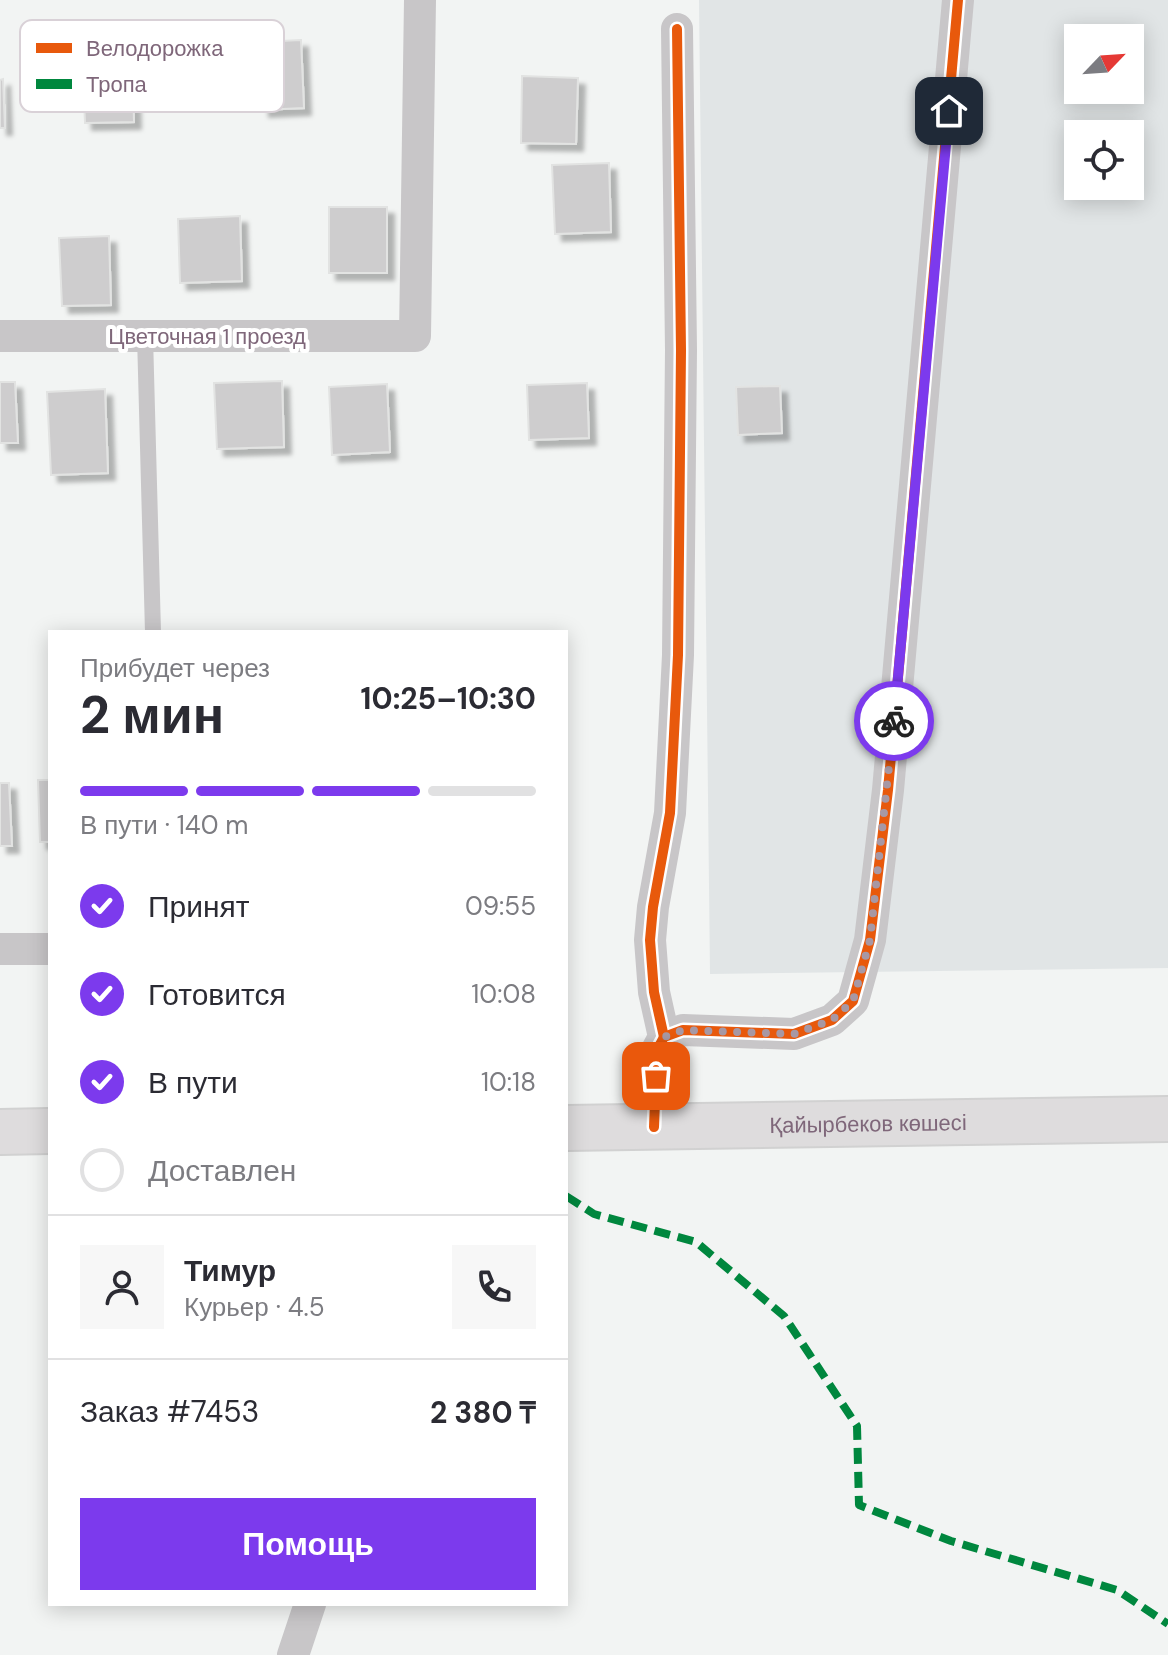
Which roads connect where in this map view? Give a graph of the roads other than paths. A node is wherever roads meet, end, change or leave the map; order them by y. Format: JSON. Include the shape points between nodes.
{"nodes":[{"id":1,"x":420,"y":0,"type":"edge"},
{"id":2,"x":958,"y":0,"type":"edge"},
{"id":3,"x":677,"y":29,"type":"dead end"},
{"id":4,"x":0,"y":336,"type":"edge"},
{"id":5,"x":145,"y":336,"type":"junction"},
{"id":6,"x":153,"y":630,"type":"edge"},
{"id":7,"x":0,"y":949,"type":"edge"},
{"id":8,"x":48,"y":949,"type":"edge"},
{"id":9,"x":664,"y":1037,"type":"junction"},
{"id":10,"x":1168,"y":1119,"type":"edge"},
{"id":11,"x":654,"y":1127,"type":"junction"},
{"id":12,"x":568,"y":1128,"type":"edge"},
{"id":13,"x":48,"y":1131,"type":"edge"},
{"id":14,"x":0,"y":1132,"type":"edge"},
{"id":15,"x":309,"y":1606,"type":"edge"},
{"id":16,"x":293,"y":1655,"type":"edge"}],
"edges":[{"from":1,"to":5,"type":"street","name":"Цветочная 1 проезд","via":[[415,336]]},
{"from":2,"to":9,"type":"street","via":[[888,790],[870,940],[853,1001],[832,1020],[794,1034],[683,1030]]},
{"from":3,"to":9,"type":"street","via":[[678,655],[670,813],[650,940]]},
{"from":4,"to":5,"type":"street","name":"Цветочная 1 проезд"},
{"from":5,"to":6,"type":"lane"},
{"from":7,"to":8,"type":"street"},
{"from":9,"to":11,"type":"street","via":[[657,1050]]},
{"from":10,"to":11,"type":"main road","name":"Қайырбеков көшесі"},
{"from":11,"to":12,"type":"main road","name":"Қайырбеков көшесі"},
{"from":13,"to":14,"type":"main road"},
{"from":15,"to":16,"type":"street"}]}
